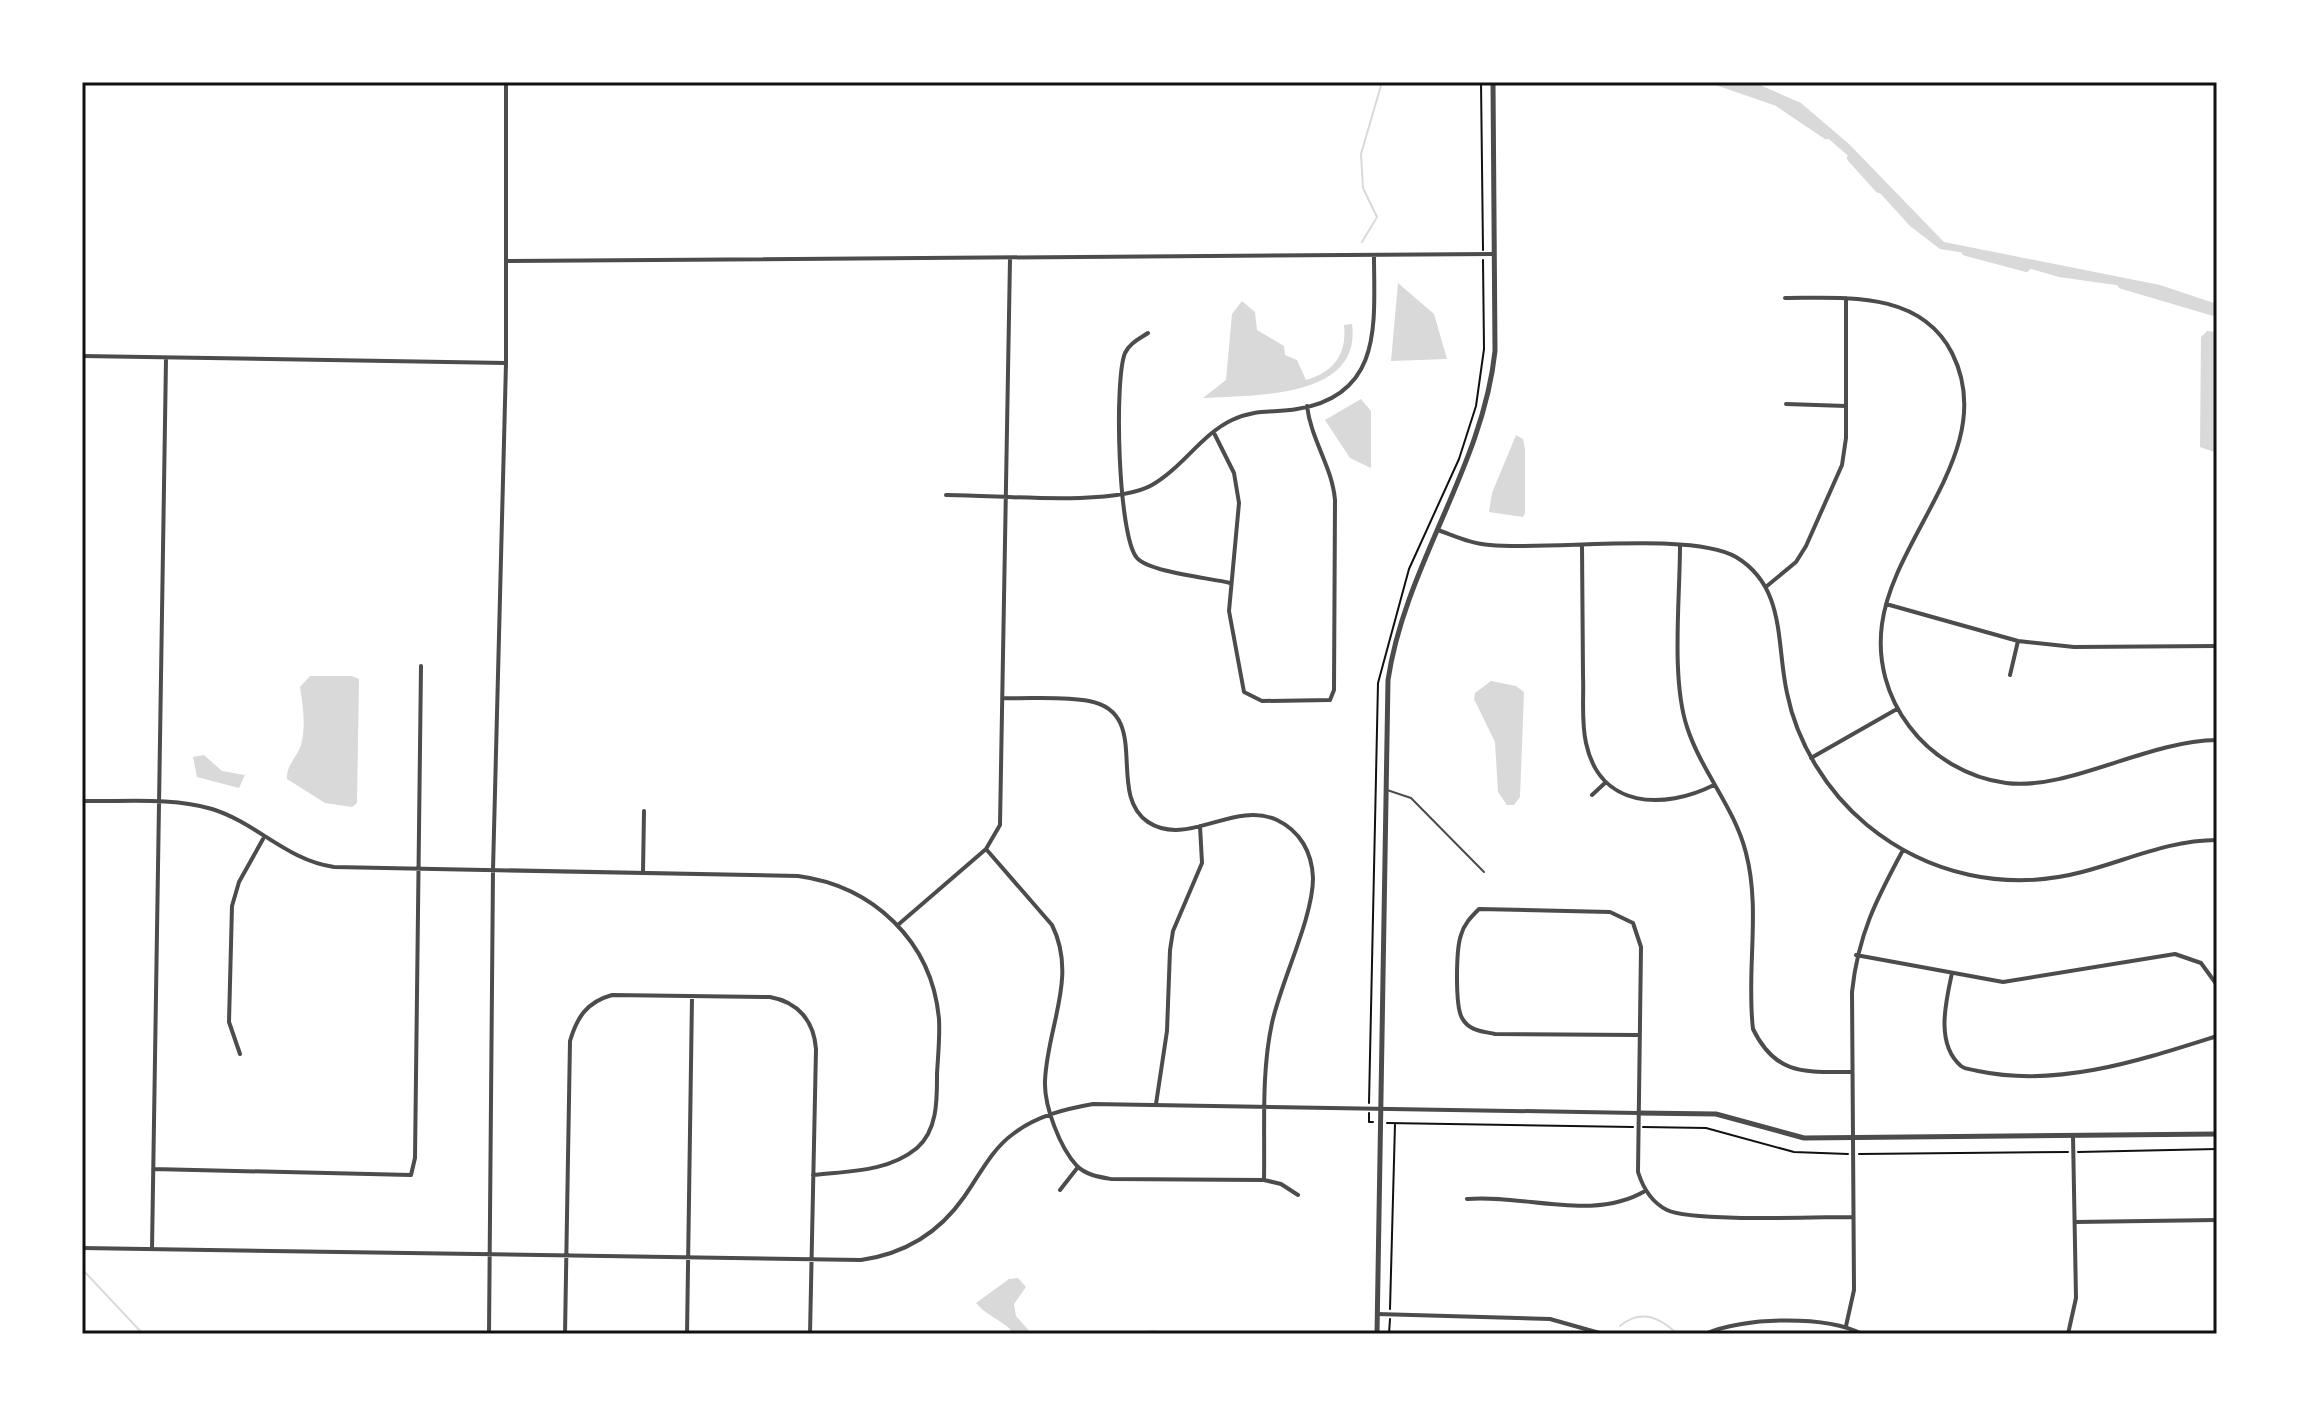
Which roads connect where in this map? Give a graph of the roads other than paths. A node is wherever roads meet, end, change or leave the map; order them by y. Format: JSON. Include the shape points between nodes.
{"nodes":[{"id":1,"x":506,"y":82,"type":"edge"},
{"id":2,"x":1493,"y":82,"type":"edge"},
{"id":3,"x":1494,"y":254,"type":"junction"},
{"id":4,"x":1374,"y":255,"type":"junction"},
{"id":5,"x":1010,"y":259,"type":"junction"},
{"id":6,"x":506,"y":261,"type":"junction"},
{"id":7,"x":1785,"y":298,"type":"dead end"},
{"id":8,"x":1846,"y":298,"type":"junction"},
{"id":9,"x":1148,"y":333,"type":"dead end"},
{"id":10,"x":82,"y":356,"type":"edge"},
{"id":11,"x":166,"y":359,"type":"junction"},
{"id":12,"x":506,"y":363,"type":"junction"},
{"id":13,"x":1786,"y":404,"type":"dead end"},
{"id":14,"x":1307,"y":406,"type":"junction"},
{"id":15,"x":1846,"y":406,"type":"junction"},
{"id":16,"x":1214,"y":433,"type":"junction"},
{"id":17,"x":946,"y":495,"type":"dead end"},
{"id":18,"x":1008,"y":495,"type":"junction"},
{"id":19,"x":1121,"y":495,"type":"junction"},
{"id":20,"x":1438,"y":530,"type":"junction"},
{"id":21,"x":1582,"y":546,"type":"junction"},
{"id":22,"x":1680,"y":546,"type":"junction"},
{"id":23,"x":1230,"y":583,"type":"junction"},
{"id":24,"x":1767,"y":586,"type":"junction"},
{"id":25,"x":1886,"y":604,"type":"junction"},
{"id":26,"x":2018,"y":641,"type":"junction"},
{"id":27,"x":2217,"y":646,"type":"edge"},
{"id":28,"x":421,"y":666,"type":"dead end"},
{"id":29,"x":2010,"y":675,"type":"dead end"},
{"id":30,"x":1004,"y":698,"type":"junction"},
{"id":31,"x":1897,"y":709,"type":"junction"},
{"id":32,"x":2217,"y":740,"type":"edge"},
{"id":33,"x":1811,"y":758,"type":"junction"},
{"id":34,"x":1606,"y":782,"type":"junction"},
{"id":35,"x":1715,"y":785,"type":"junction"},
{"id":36,"x":1386,"y":790,"type":"junction"},
{"id":37,"x":1592,"y":795,"type":"dead end"},
{"id":38,"x":82,"y":801,"type":"edge"},
{"id":39,"x":160,"y":803,"type":"junction"},
{"id":40,"x":644,"y":811,"type":"dead end"},
{"id":41,"x":1199,"y":826,"type":"junction"},
{"id":42,"x":263,"y":839,"type":"junction"},
{"id":43,"x":2217,"y":840,"type":"edge"},
{"id":44,"x":986,"y":849,"type":"junction"},
{"id":45,"x":1903,"y":850,"type":"junction"},
{"id":46,"x":418,"y":868,"type":"junction"},
{"id":47,"x":493,"y":870,"type":"junction"},
{"id":48,"x":643,"y":872,"type":"junction"},
{"id":49,"x":1484,"y":872,"type":"dead end"},
{"id":50,"x":899,"y":924,"type":"junction"},
{"id":51,"x":1856,"y":955,"type":"junction"},
{"id":52,"x":1952,"y":973,"type":"junction"},
{"id":53,"x":2217,"y":985,"type":"edge"},
{"id":54,"x":692,"y":997,"type":"junction"},
{"id":55,"x":1638,"y":1035,"type":"junction"},
{"id":56,"x":2217,"y":1036,"type":"edge"},
{"id":57,"x":240,"y":1054,"type":"dead end"},
{"id":58,"x":1852,"y":1072,"type":"junction"},
{"id":59,"x":1156,"y":1104,"type":"junction"},
{"id":60,"x":1265,"y":1105,"type":"junction"},
{"id":61,"x":1381,"y":1108,"type":"junction"},
{"id":62,"x":1052,"y":1113,"type":"junction"},
{"id":63,"x":1638,"y":1113,"type":"junction"},
{"id":64,"x":2217,"y":1134,"type":"edge"},
{"id":65,"x":2073,"y":1136,"type":"junction"},
{"id":66,"x":1851,"y":1137,"type":"junction"},
{"id":67,"x":1078,"y":1167,"type":"junction"},
{"id":68,"x":153,"y":1169,"type":"junction"},
{"id":69,"x":813,"y":1175,"type":"junction"},
{"id":70,"x":1264,"y":1180,"type":"junction"},
{"id":71,"x":1060,"y":1190,"type":"dead end"},
{"id":72,"x":1645,"y":1191,"type":"junction"},
{"id":73,"x":1298,"y":1195,"type":"dead end"},
{"id":74,"x":1467,"y":1199,"type":"dead end"},
{"id":75,"x":1853,"y":1217,"type":"junction"},
{"id":76,"x":2217,"y":1220,"type":"edge"},
{"id":77,"x":2075,"y":1222,"type":"junction"},
{"id":78,"x":82,"y":1248,"type":"edge"},
{"id":79,"x":152,"y":1249,"type":"junction"},
{"id":80,"x":491,"y":1254,"type":"junction"},
{"id":81,"x":567,"y":1255,"type":"junction"},
{"id":82,"x":688,"y":1257,"type":"junction"},
{"id":83,"x":812,"y":1259,"type":"junction"},
{"id":84,"x":1377,"y":1314,"type":"junction"},
{"id":85,"x":1846,"y":1326,"type":"junction"},
{"id":86,"x":489,"y":1334,"type":"edge"},
{"id":87,"x":565,"y":1334,"type":"edge"},
{"id":88,"x":687,"y":1334,"type":"edge"},
{"id":89,"x":810,"y":1334,"type":"edge"},
{"id":90,"x":1377,"y":1334,"type":"edge"},
{"id":91,"x":1603,"y":1334,"type":"edge"},
{"id":92,"x":1705,"y":1334,"type":"edge"},
{"id":93,"x":1862,"y":1334,"type":"edge"},
{"id":94,"x":2068,"y":1334,"type":"edge"}],
"edges":[{"from":1,"to":6,"type":"street"},
{"from":2,"to":3,"type":"street"},
{"from":3,"to":4,"type":"street"},
{"from":3,"to":20,"type":"street","via":[[1492,381],[1474,444]]},
{"from":4,"to":5,"type":"street"},
{"from":4,"to":14,"type":"street","via":[[1371,352],[1353,382],[1332,399]]},
{"from":5,"to":6,"type":"street"},
{"from":5,"to":18,"type":"street"},
{"from":6,"to":12,"type":"street"},
{"from":7,"to":8,"type":"street"},
{"from":8,"to":15,"type":"street"},
{"from":8,"to":25,"type":"street","via":[[1890,303],[1923,320],[1950,349],[1964,387],[1963,426],[1954,457]]},
{"from":9,"to":19,"type":"street","via":[[1125,354]]},
{"from":10,"to":11,"type":"street"},
{"from":11,"to":12,"type":"street"},
{"from":11,"to":39,"type":"street"},
{"from":12,"to":47,"type":"street"},
{"from":13,"to":15,"type":"street"},
{"from":14,"to":16,"type":"street","via":[[1249,411]]},
{"from":14,"to":23,"type":"street","via":[[1310,430],[1333,476],[1335,500],[1330,700],[1262,701],[1244,692],[1231,637]]},
{"from":15,"to":24,"type":"street","via":[[1845,452],[1836,479],[1796,562]]},
{"from":16,"to":19,"type":"street","via":[[1152,485]]},
{"from":16,"to":23,"type":"street","via":[[1234,473],[1239,503]]},
{"from":17,"to":18,"type":"street"},
{"from":18,"to":19,"type":"street"},
{"from":18,"to":30,"type":"street"},
{"from":19,"to":23,"type":"street","via":[[1137,559]]},
{"from":20,"to":21,"type":"street","via":[[1490,545]]},
{"from":20,"to":36,"type":"street","via":[[1392,656]]},
{"from":21,"to":22,"type":"street"},
{"from":21,"to":34,"type":"street","via":[[1584,726],[1593,764]]},
{"from":22,"to":24,"type":"street","via":[[1715,548],[1735,557]]},
{"from":22,"to":35,"type":"street","via":[[1681,699],[1692,741]]},
{"from":24,"to":33,"type":"street","via":[[1775,606],[1787,693]]},
{"from":25,"to":26,"type":"street"},
{"from":25,"to":31,"type":"street","via":[[1881,625],[1883,672]]},
{"from":26,"to":27,"type":"street","via":[[2074,647]]},
{"from":26,"to":29,"type":"street"},
{"from":28,"to":46,"type":"street"},
{"from":30,"to":41,"type":"street","via":[[1101,705],[1114,715],[1125,736],[1135,808],[1147,821],[1165,828]]},
{"from":30,"to":44,"type":"street","via":[[1000,825]]},
{"from":31,"to":32,"type":"street","via":[[1935,753],[1979,776],[2004,782],[2031,784],[2155,748]]},
{"from":31,"to":33,"type":"street"},
{"from":33,"to":45,"type":"street","via":[[1856,816]]},
{"from":34,"to":35,"type":"street","via":[[1642,801],[1661,803]]},
{"from":34,"to":37,"type":"street"},
{"from":35,"to":58,"type":"street","via":[[1738,828],[1750,871],[1753,1029],[1762,1047],[1787,1067]]},
{"from":36,"to":49,"type":"lane","via":[[1411,798]]},
{"from":36,"to":61,"type":"street"},
{"from":38,"to":39,"type":"street"},
{"from":39,"to":42,"type":"street","via":[[211,809]]},
{"from":39,"to":68,"type":"street"},
{"from":40,"to":48,"type":"street"},
{"from":41,"to":59,"type":"street","via":[[1202,863],[1170,950],[1167,1031]]},
{"from":41,"to":60,"type":"street","via":[[1238,814],[1274,818],[1293,828],[1311,862],[1309,901],[1268,1043]]},
{"from":42,"to":46,"type":"street","via":[[312,864]]},
{"from":42,"to":57,"type":"street","via":[[232,906],[229,1022]]},
{"from":43,"to":45,"type":"street","via":[[2180,842],[2051,879],[2006,882],[1957,873]]},
{"from":44,"to":50,"type":"street"},
{"from":44,"to":62,"type":"street","via":[[1052,925],[1063,955],[1045,1078]]},
{"from":45,"to":51,"type":"street","via":[[1863,928]]},
{"from":46,"to":47,"type":"street"},
{"from":46,"to":68,"type":"street","via":[[411,1175]]},
{"from":47,"to":48,"type":"street"},
{"from":47,"to":80,"type":"street"},
{"from":48,"to":50,"type":"street","via":[[810,877],[864,897]]},
{"from":50,"to":69,"type":"street","via":[[934,991],[939,1020],[937,1109],[920,1145],[901,1159],[879,1168]]},
{"from":51,"to":52,"type":"street"},
{"from":51,"to":58,"type":"street"},
{"from":52,"to":53,"type":"street","via":[[2003,982],[2175,954],[2201,963]]},
{"from":52,"to":56,"type":"street","via":[[1944,1031],[1963,1069],[2011,1077],[2053,1075],[2127,1062]]},
{"from":54,"to":69,"type":"street","via":[[776,998],[806,1017],[816,1049]]},
{"from":54,"to":81,"type":"street","via":[[612,995],[582,1011],[574,1026]]},
{"from":54,"to":82,"type":"street"},
{"from":55,"to":55,"type":"street","via":[[1474,1030],[1458,1006],[1459,938],[1466,923],[1479,909],[1610,912],[1629,919],[1640,940]]},
{"from":55,"to":63,"type":"street"},
{"from":58,"to":66,"type":"street"},
{"from":59,"to":60,"type":"street"},
{"from":59,"to":62,"type":"street","via":[[1093,1104]]},
{"from":60,"to":61,"type":"street"},
{"from":60,"to":70,"type":"street"},
{"from":61,"to":63,"type":"street"},
{"from":61,"to":84,"type":"street"},
{"from":62,"to":67,"type":"street"},
{"from":62,"to":83,"type":"street","via":[[1012,1134],[930,1234],[888,1256]]},
{"from":63,"to":66,"type":"street","via":[[1716,1114],[1804,1138]]},
{"from":63,"to":72,"type":"street","via":[[1638,1172]]},
{"from":64,"to":65,"type":"street"},
{"from":65,"to":66,"type":"street"},
{"from":65,"to":77,"type":"street"},
{"from":66,"to":75,"type":"street"},
{"from":67,"to":70,"type":"street","via":[[1111,1179]]},
{"from":67,"to":71,"type":"street"},
{"from":68,"to":79,"type":"street"},
{"from":69,"to":83,"type":"street"},
{"from":70,"to":73,"type":"street"},
{"from":72,"to":74,"type":"street","via":[[1617,1204]]},
{"from":72,"to":75,"type":"street","via":[[1681,1214]]},
{"from":75,"to":85,"type":"street","via":[[1854,1290]]},
{"from":76,"to":77,"type":"street"},
{"from":77,"to":94,"type":"street","via":[[2076,1298]]},
{"from":78,"to":79,"type":"street"},
{"from":79,"to":80,"type":"street"},
{"from":80,"to":81,"type":"street"},
{"from":80,"to":86,"type":"street"},
{"from":81,"to":82,"type":"street"},
{"from":81,"to":87,"type":"street"},
{"from":82,"to":83,"type":"street"},
{"from":82,"to":88,"type":"street"},
{"from":83,"to":89,"type":"street"},
{"from":84,"to":90,"type":"street"},
{"from":84,"to":91,"type":"street","via":[[1550,1319]]},
{"from":85,"to":92,"type":"street","via":[[1744,1321]]},
{"from":85,"to":93,"type":"street"}]}
